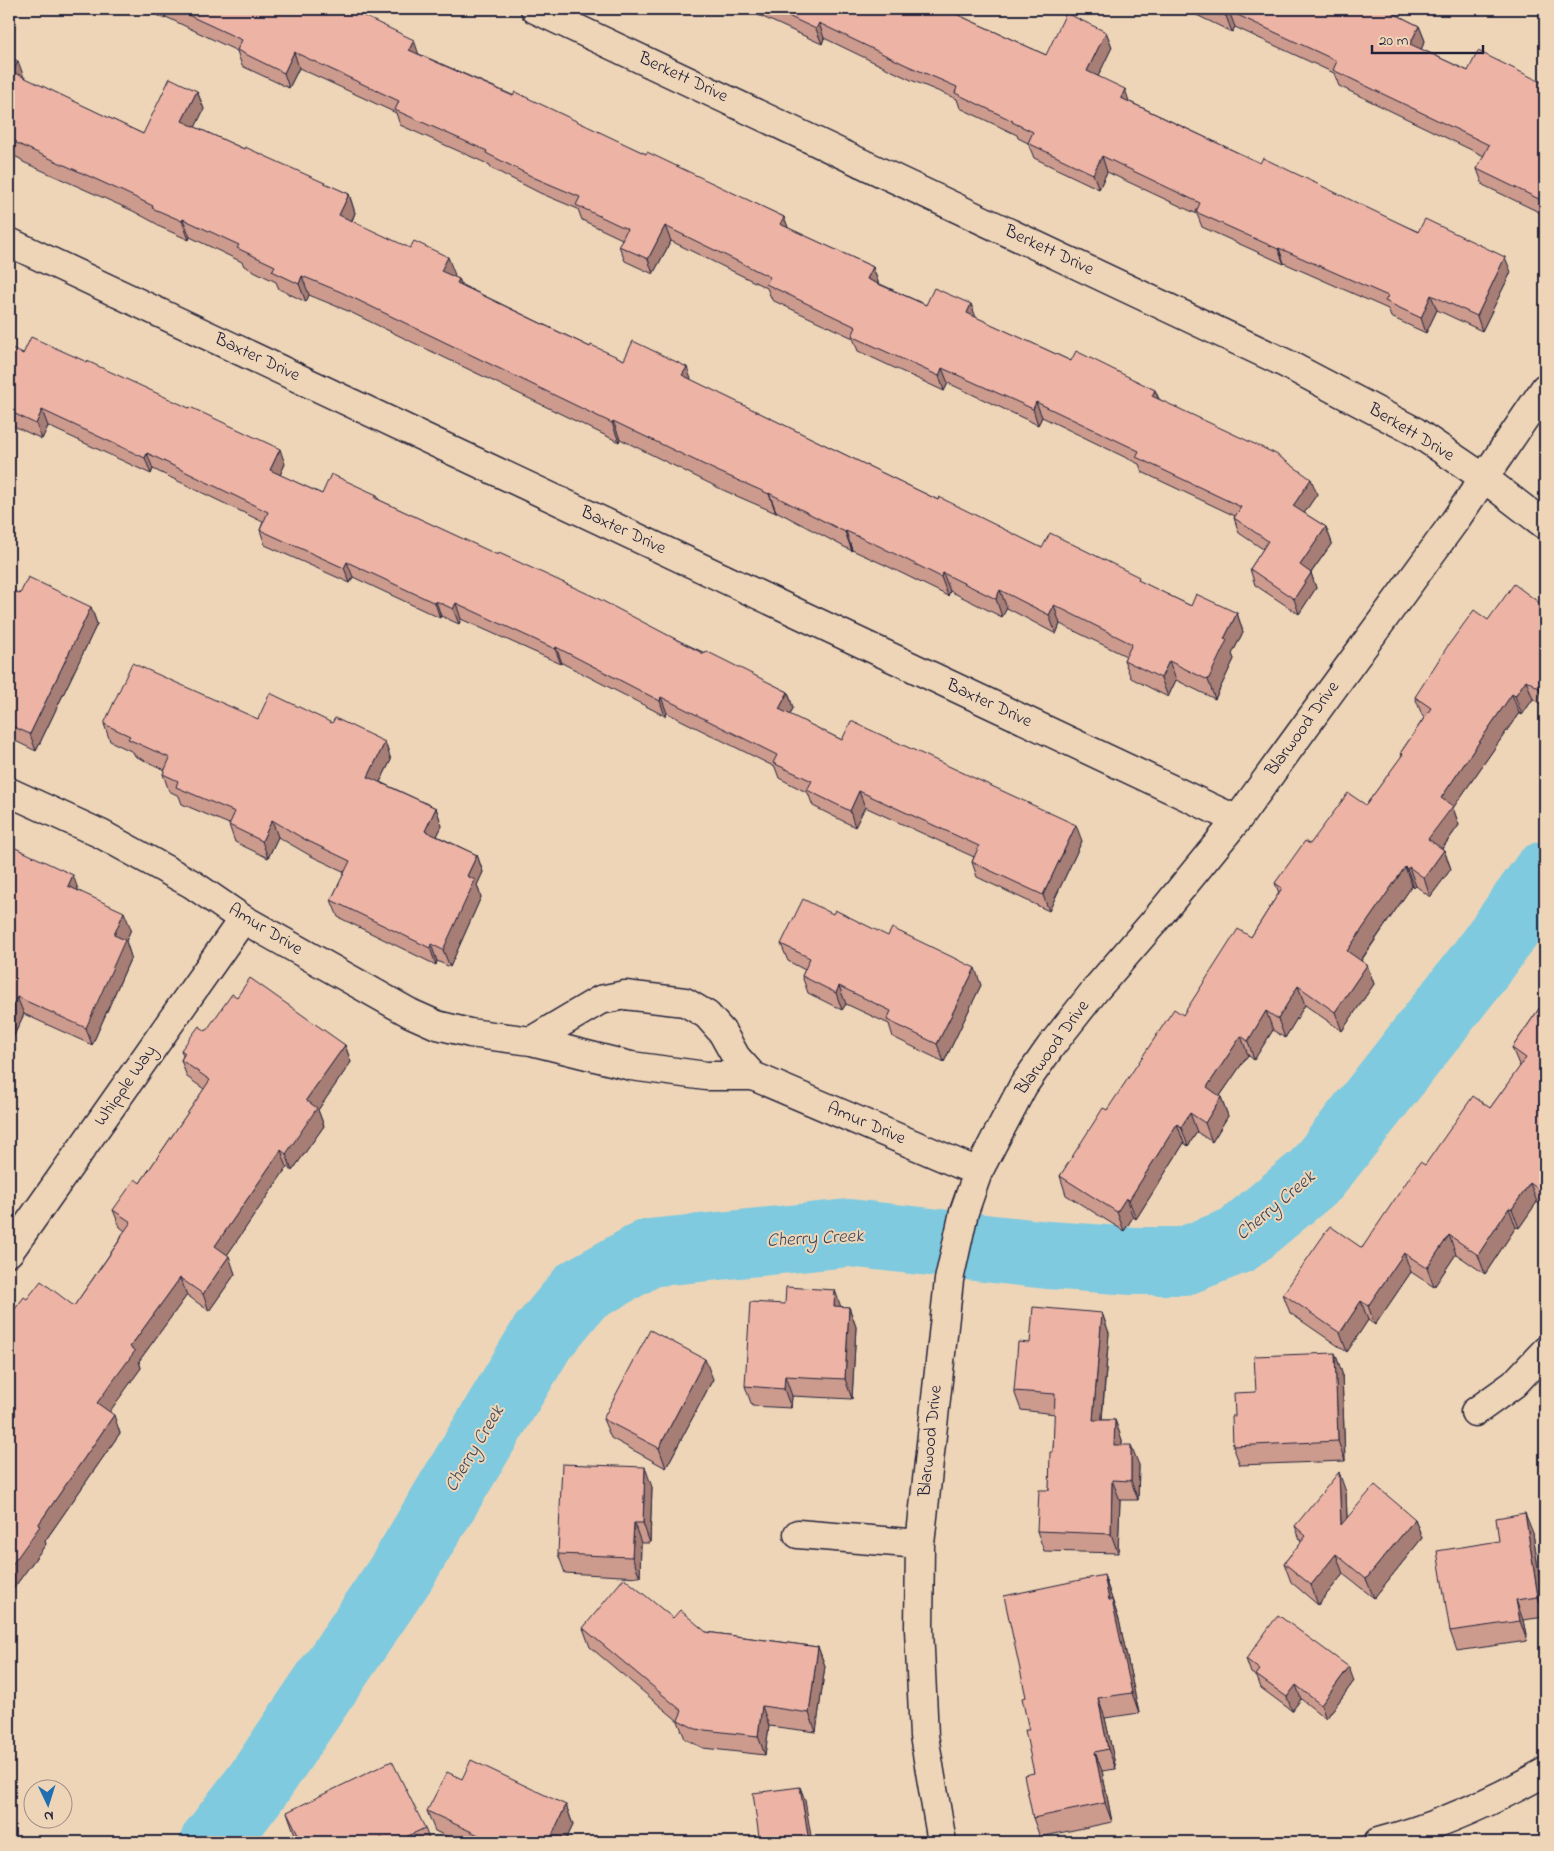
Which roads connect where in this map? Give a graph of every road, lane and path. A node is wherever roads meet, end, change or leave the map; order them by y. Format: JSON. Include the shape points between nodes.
{"nodes":[{"id":1,"x":535,"y":9,"type":"edge"},
{"id":2,"x":9,"y":242,"type":"edge"},
{"id":3,"x":1545,"y":388,"type":"edge"},
{"id":4,"x":1484,"y":478,"type":"junction"},
{"id":5,"x":1545,"y":525,"type":"edge"},
{"id":6,"x":9,"y":792,"type":"edge"},
{"id":7,"x":1237,"y":820,"type":"junction"},
{"id":8,"x":243,"y":919,"type":"junction"},
{"id":9,"x":532,"y":1041,"type":"junction"},
{"id":10,"x":752,"y":1076,"type":"junction"},
{"id":11,"x":978,"y":1172,"type":"junction"},
{"id":12,"x":9,"y":1252,"type":"edge"},
{"id":13,"x":1545,"y":1351,"type":"edge"},
{"id":14,"x":1474,"y":1412,"type":"dead end"},
{"id":15,"x":798,"y":1534,"type":"dead end"},
{"id":16,"x":920,"y":1544,"type":"junction"},
{"id":17,"x":1545,"y":1772,"type":"edge"},
{"id":18,"x":942,"y":1842,"type":"edge"},
{"id":19,"x":1378,"y":1842,"type":"edge"}],
"edges":[{"from":1,"to":4,"type":"street","name":"Berkett Drive","via":[[1285,363],[1416,432]]},
{"from":2,"to":7,"type":"street","name":"Baxter Drive"},
{"from":3,"to":4,"type":"street","name":"Blarwood Drive"},
{"from":4,"to":5,"type":"street","name":"Berkett Drive"},
{"from":4,"to":7,"type":"street","name":"Blarwood Drive"},
{"from":6,"to":8,"type":"street","name":"Amur Drive","via":[[101,834],[192,884]]},
{"from":7,"to":11,"type":"street","name":"Blarwood Drive","via":[[1050,1046],[1023,1086]]},
{"from":8,"to":9,"type":"street","name":"Amur Drive","via":[[410,1013],[438,1025],[470,1033]]},
{"from":8,"to":12,"type":"street","name":"Whipple Way"},
{"from":9,"to":10,"type":"street","name":"Amur Drive","via":[[631,1066],[706,1076]]},
{"from":9,"to":10,"type":"street","name":"Amur Drive","via":[[600,1000],[625,995],[685,1002],[707,1015]]},
{"from":10,"to":11,"type":"street","name":"Amur Drive"},
{"from":11,"to":16,"type":"street","name":"Blarwood Drive","via":[[964,1212],[949,1280]]},
{"from":13,"to":14,"type":"street","via":[[1514,1384]]},
{"from":15,"to":16,"type":"street"},
{"from":16,"to":18,"type":"street","name":"Blarwood Drive","via":[[919,1630],[924,1736]]},
{"from":17,"to":19,"type":"street","via":[[1460,1814]]}]}
